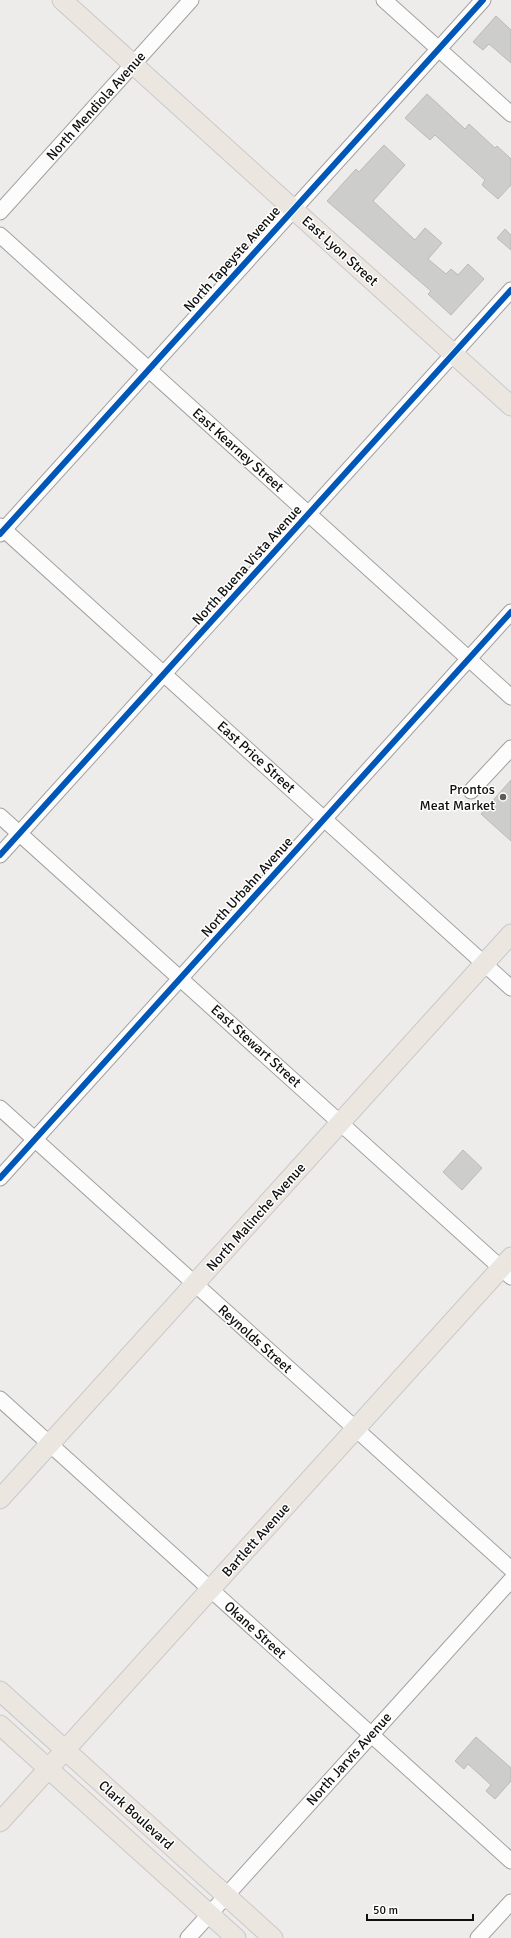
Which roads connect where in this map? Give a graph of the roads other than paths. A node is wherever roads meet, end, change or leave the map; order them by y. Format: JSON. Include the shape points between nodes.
{"nodes":[{"id":1,"x":62,"y":0,"type":"edge"},
{"id":2,"x":191,"y":0,"type":"edge"},
{"id":3,"x":384,"y":0,"type":"edge"},
{"id":4,"x":483,"y":0,"type":"edge"},
{"id":5,"x":438,"y":49,"type":"junction"},
{"id":6,"x":133,"y":64,"type":"junction"},
{"id":7,"x":511,"y":114,"type":"edge"},
{"id":8,"x":293,"y":209,"type":"junction"},
{"id":9,"x":0,"y":212,"type":"edge"},
{"id":10,"x":0,"y":235,"type":"edge"},
{"id":11,"x":511,"y":290,"type":"edge"},
{"id":12,"x":453,"y":354,"type":"junction"},
{"id":13,"x":148,"y":370,"type":"junction"},
{"id":14,"x":511,"y":406,"type":"edge"},
{"id":15,"x":309,"y":514,"type":"junction"},
{"id":16,"x":1,"y":530,"type":"edge"},
{"id":17,"x":511,"y":612,"type":"edge"},
{"id":18,"x":469,"y":659,"type":"junction"},
{"id":19,"x":164,"y":674,"type":"junction"},
{"id":20,"x":511,"y":698,"type":"edge"},
{"id":21,"x":511,"y":748,"type":"edge"},
{"id":22,"x":471,"y":791,"type":"dead end"},
{"id":23,"x":0,"y":816,"type":"edge"},
{"id":24,"x":324,"y":819,"type":"junction"},
{"id":25,"x":20,"y":833,"type":"junction"},
{"id":26,"x":0,"y":855,"type":"edge"},
{"id":27,"x":511,"y":934,"type":"edge"},
{"id":28,"x":484,"y":964,"type":"junction"},
{"id":29,"x":180,"y":978,"type":"junction"},
{"id":30,"x":511,"y":988,"type":"edge"},
{"id":31,"x":0,"y":1108,"type":"edge"},
{"id":32,"x":340,"y":1123,"type":"junction"},
{"id":33,"x":35,"y":1140,"type":"junction"},
{"id":34,"x":0,"y":1178,"type":"edge"},
{"id":35,"x":508,"y":1267,"type":"edge"},
{"id":36,"x":195,"y":1284,"type":"junction"},
{"id":37,"x":0,"y":1399,"type":"edge"},
{"id":38,"x":355,"y":1429,"type":"junction"},
{"id":39,"x":50,"y":1444,"type":"junction"},
{"id":40,"x":0,"y":1499,"type":"edge"},
{"id":41,"x":511,"y":1569,"type":"edge"},
{"id":42,"x":511,"y":1580,"type":"edge"},
{"id":43,"x":210,"y":1589,"type":"junction"},
{"id":44,"x":0,"y":1691,"type":"edge"},
{"id":45,"x":0,"y":1725,"type":"edge"},
{"id":46,"x":371,"y":1734,"type":"junction"},
{"id":47,"x":65,"y":1750,"type":"junction"},
{"id":48,"x":48,"y":1768,"type":"junction"},
{"id":49,"x":0,"y":1822,"type":"edge"},
{"id":50,"x":511,"y":1861,"type":"edge"},
{"id":51,"x":226,"y":1896,"type":"junction"},
{"id":52,"x":511,"y":1902,"type":"edge"},
{"id":53,"x":210,"y":1914,"type":"junction"},
{"id":54,"x":188,"y":1938,"type":"edge"},
{"id":55,"x":236,"y":1938,"type":"edge"},
{"id":56,"x":273,"y":1938,"type":"edge"},
{"id":57,"x":478,"y":1938,"type":"edge"}],
"edges":[{"from":1,"to":6,"type":"main road","name":"East Lyon Street"},
{"from":2,"to":6,"type":"street","name":"North Mendiola Avenue"},
{"from":3,"to":5,"type":"street"},
{"from":4,"to":5,"type":"street","name":"North Tapeyste Avenue"},
{"from":5,"to":7,"type":"street"},
{"from":5,"to":8,"type":"street","name":"North Tapeyste Avenue"},
{"from":6,"to":8,"type":"main road","name":"East Lyon Street"},
{"from":6,"to":9,"type":"street","name":"North Mendiola Avenue"},
{"from":8,"to":12,"type":"main road","name":"East Lyon Street"},
{"from":8,"to":13,"type":"street","name":"North Tapeyste Avenue"},
{"from":10,"to":13,"type":"street","name":"East Kearney Street"},
{"from":11,"to":12,"type":"street","name":"North Buena Vista Avenue"},
{"from":12,"to":14,"type":"main road","name":"East Lyon Street"},
{"from":12,"to":15,"type":"street","name":"North Buena Vista Avenue"},
{"from":13,"to":15,"type":"street","name":"East Kearney Street"},
{"from":13,"to":16,"type":"street","name":"North Tapeyste Avenue"},
{"from":15,"to":18,"type":"street","name":"East Kearney Street"},
{"from":15,"to":19,"type":"street","name":"North Buena Vista Avenue"},
{"from":16,"to":19,"type":"street","name":"East Price Street"},
{"from":17,"to":18,"type":"street","name":"North Urbahn Avenue"},
{"from":18,"to":20,"type":"street","name":"East Kearney Street"},
{"from":18,"to":24,"type":"street","name":"North Urbahn Avenue"},
{"from":19,"to":24,"type":"street","name":"East Price Street"},
{"from":19,"to":25,"type":"street","name":"North Buena Vista Avenue"},
{"from":21,"to":22,"type":"street"},
{"from":23,"to":25,"type":"street","name":"East Stewart Street"},
{"from":24,"to":28,"type":"street","name":"East Price Street"},
{"from":24,"to":29,"type":"street","name":"North Urbahn Avenue"},
{"from":25,"to":26,"type":"street","name":"North Buena Vista Avenue"},
{"from":25,"to":29,"type":"street","name":"East Stewart Street"},
{"from":27,"to":28,"type":"main road","name":"North Malinche Avenue"},
{"from":28,"to":30,"type":"street","name":"East Price Street"},
{"from":28,"to":32,"type":"main road","name":"North Malinche Avenue"},
{"from":29,"to":32,"type":"street","name":"East Stewart Street"},
{"from":29,"to":33,"type":"street","name":"North Urbahn Avenue"},
{"from":31,"to":33,"type":"street","name":"Reynolds Street"},
{"from":32,"to":35,"type":"street","name":"East Stewart Street"},
{"from":32,"to":36,"type":"main road","name":"North Malinche Avenue"},
{"from":33,"to":34,"type":"street","name":"North Urbahn Avenue"},
{"from":33,"to":36,"type":"street","name":"Reynolds Street"},
{"from":35,"to":38,"type":"main road","name":"Bartlett Avenue"},
{"from":36,"to":38,"type":"street","name":"Reynolds Street"},
{"from":36,"to":39,"type":"main road","name":"North Malinche Avenue"},
{"from":37,"to":39,"type":"street","name":"Okane Street"},
{"from":38,"to":41,"type":"street","name":"Reynolds Street"},
{"from":38,"to":43,"type":"main road","name":"Bartlett Avenue"},
{"from":39,"to":40,"type":"main road","name":"North Malinche Avenue"},
{"from":39,"to":43,"type":"street","name":"Okane Street"},
{"from":42,"to":46,"type":"street","name":"North Jarvis Avenue"},
{"from":43,"to":46,"type":"street","name":"Okane Street"},
{"from":43,"to":47,"type":"main road","name":"Bartlett Avenue"},
{"from":44,"to":47,"type":"main road","name":"Clark Boulevard"},
{"from":45,"to":48,"type":"main road","name":"Clark Boulevard"},
{"from":46,"to":50,"type":"street","name":"Okane Street"},
{"from":46,"to":51,"type":"street","name":"North Jarvis Avenue"},
{"from":47,"to":48,"type":"main road","name":"Bartlett Avenue"},
{"from":47,"to":51,"type":"main road","name":"Clark Boulevard"},
{"from":48,"to":49,"type":"main road","name":"Bartlett Avenue"},
{"from":48,"to":53,"type":"main road","name":"Clark Boulevard"},
{"from":51,"to":53,"type":"street","name":"North Jarvis Avenue"},
{"from":51,"to":56,"type":"main road","name":"Clark Boulevard"},
{"from":52,"to":57,"type":"street"},
{"from":53,"to":54,"type":"street","name":"North Jarvis Avenue"},
{"from":53,"to":55,"type":"main road","name":"Clark Boulevard"}]}
